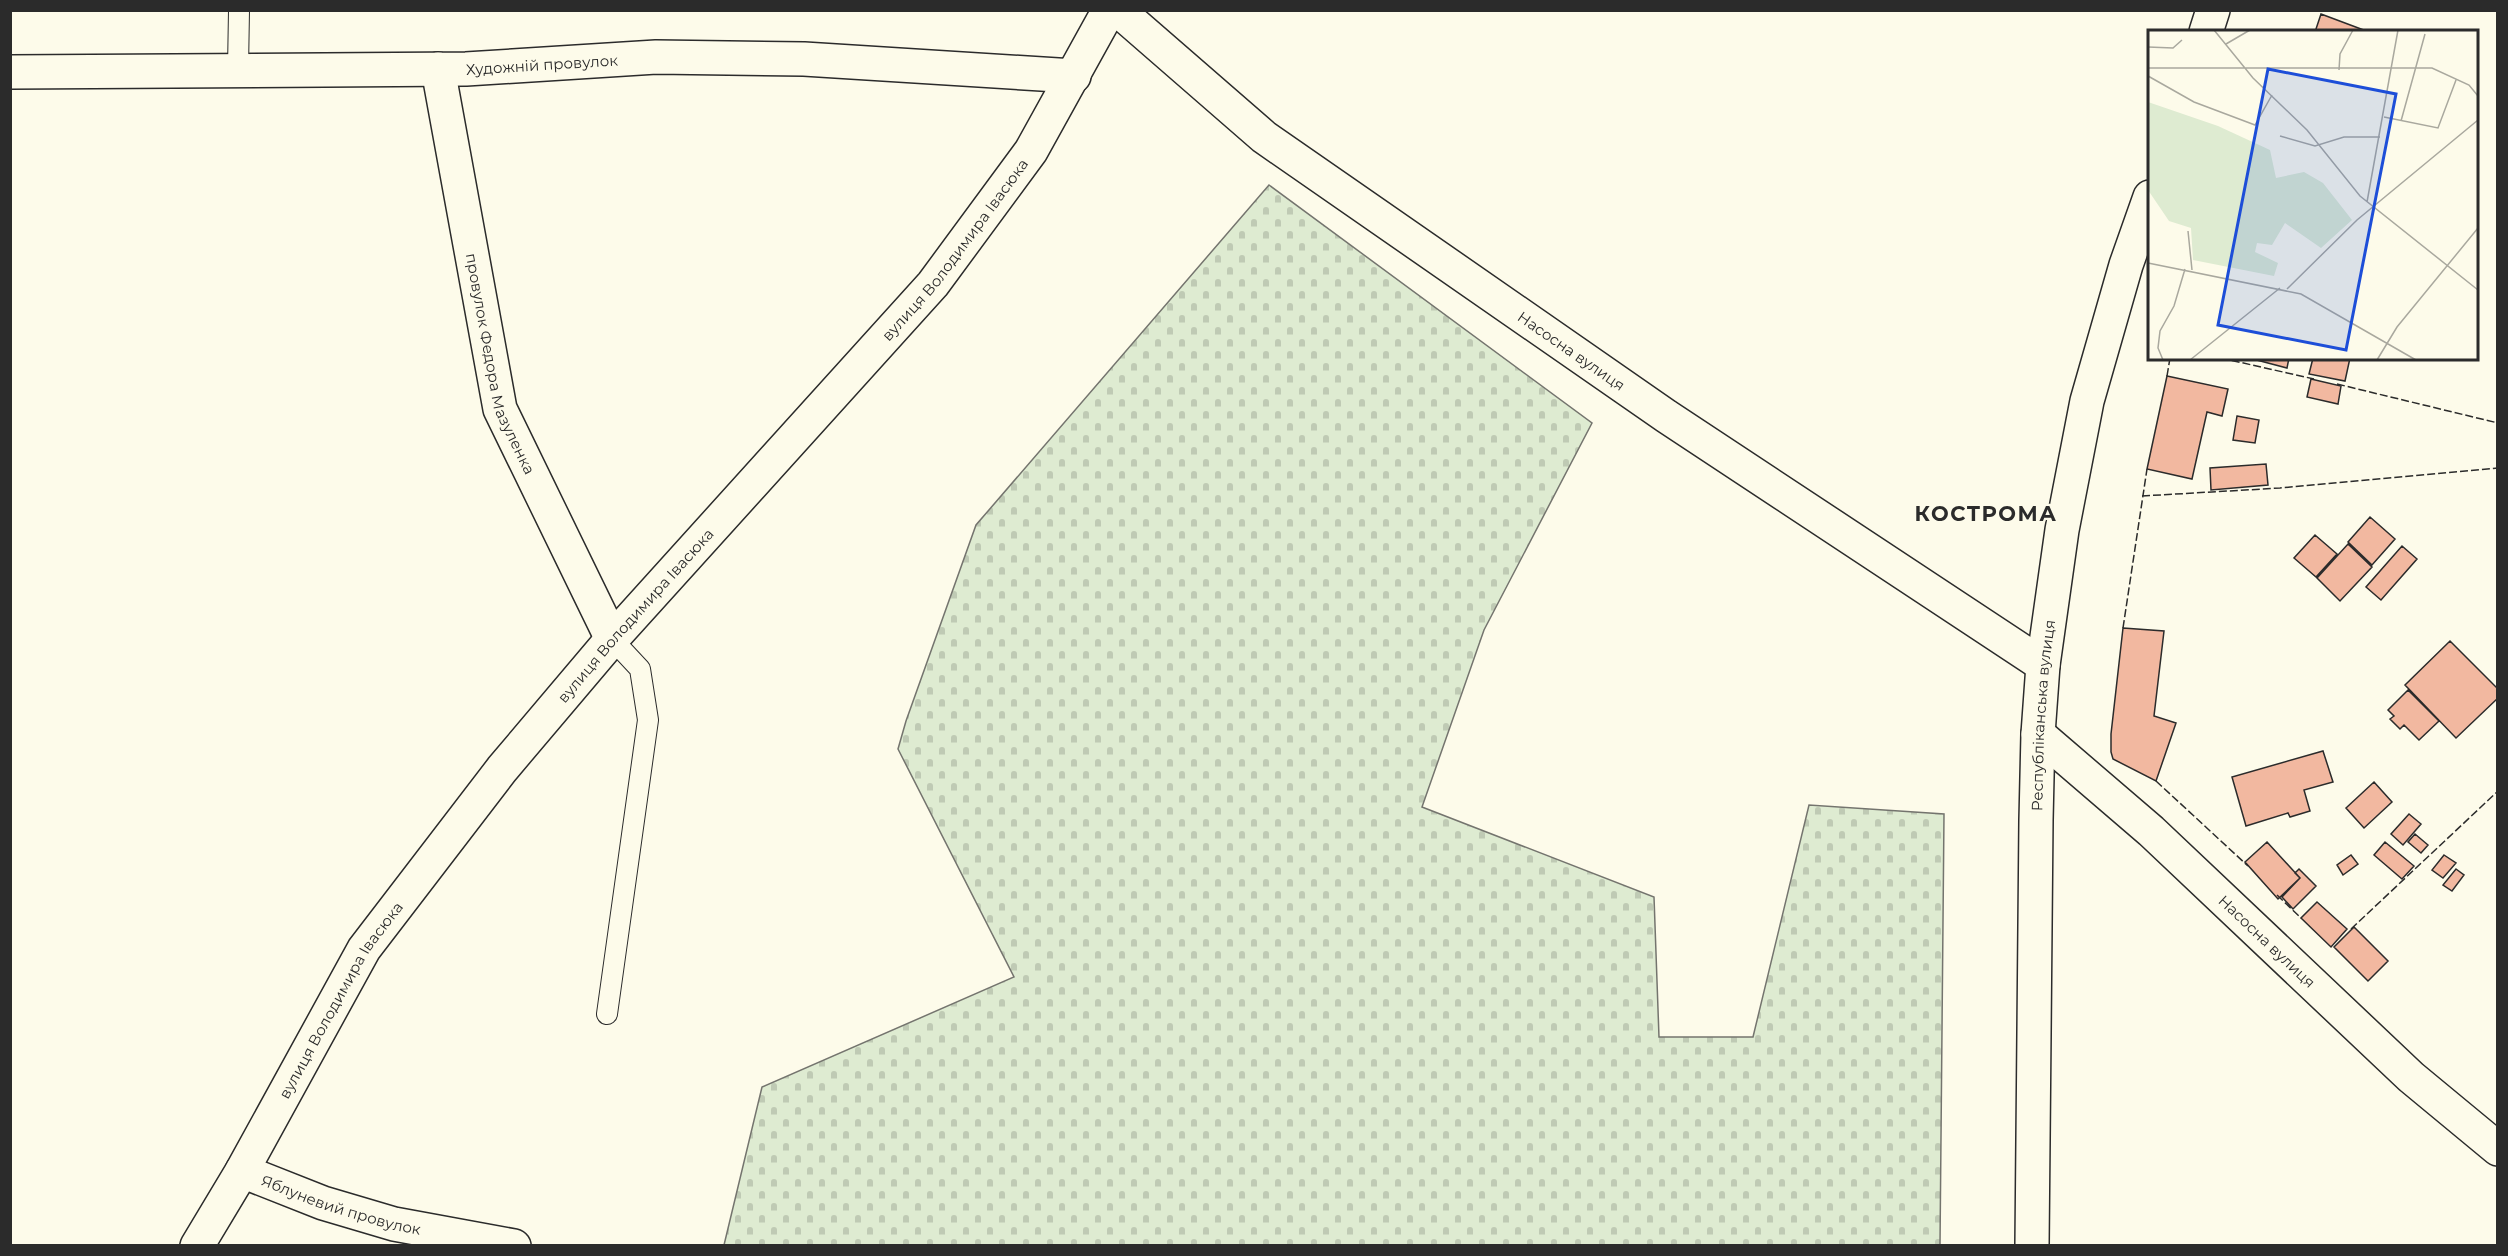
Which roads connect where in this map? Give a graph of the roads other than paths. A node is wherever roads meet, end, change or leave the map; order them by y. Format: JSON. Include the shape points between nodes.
{"nodes":[{"id":1,"x":239,"y":10,"type":"edge"},
{"id":2,"x":1109,"y":10,"type":"edge"},
{"id":3,"x":1118,"y":10,"type":"edge"},
{"id":4,"x":2213,"y":10,"type":"edge"},
{"id":5,"x":2207,"y":30,"type":"edge"},
{"id":6,"x":238,"y":69,"type":"junction"},
{"id":7,"x":438,"y":69,"type":"junction"},
{"id":8,"x":10,"y":72,"type":"edge"},
{"id":9,"x":1074,"y":76,"type":"junction"},
{"id":10,"x":2148,"y":203,"type":"edge"},
{"id":11,"x":612,"y":639,"type":"junction"},
{"id":12,"x":2043,"y":666,"type":"junction"},
{"id":13,"x":2038,"y":734,"type":"junction"},
{"id":14,"x":607,"y":1014,"type":"dead end"},
{"id":15,"x":2498,"y":1149,"type":"edge"},
{"id":16,"x":242,"y":1171,"type":"junction"},
{"id":17,"x":197,"y":1245,"type":"edge"},
{"id":18,"x":514,"y":1245,"type":"edge"},
{"id":19,"x":2032,"y":1245,"type":"edge"}],
"edges":[{"from":1,"to":6,"type":"lane"},
{"from":2,"to":9,"type":"street","name":"вулиця Володимира Івасюка"},
{"from":3,"to":12,"type":"street","name":"Насосна вулиця","via":[[1264,137],[1666,416]]},
{"from":4,"to":5,"type":"street"},
{"from":6,"to":7,"type":"street","name":"Художній провулок"},
{"from":6,"to":8,"type":"street","name":"Художній провулок"},
{"from":7,"to":9,"type":"street","name":"Художній провулок","via":[[657,57],[804,59]]},
{"from":7,"to":11,"type":"street","name":"провулок Федора Мазуленка","via":[[500,409]]},
{"from":9,"to":11,"type":"street","name":"вулиця Володимира Івасюка","via":[[1031,151],[933,284]]},
{"from":10,"to":12,"type":"street","name":"Республіканська вулиця","via":[[2087,401],[2062,530]]},
{"from":11,"to":14,"type":"lane","via":[[639,669],[648,720]]},
{"from":11,"to":16,"type":"street","name":"вулиця Володимира Івасюка","via":[[502,769],[363,950]]},
{"from":12,"to":13,"type":"street","name":"Республіканська вулиця"},
{"from":13,"to":15,"type":"street","name":"Насосна вулиця","via":[[2159,839],[2411,1077]]},
{"from":13,"to":19,"type":"street","name":"Республіканська вулиця"},
{"from":16,"to":17,"type":"street","name":"вулиця Володимира Івасюка"},
{"from":16,"to":18,"type":"street","name":"Яблуневий провулок","via":[[323,1203],[394,1224]]}]}
